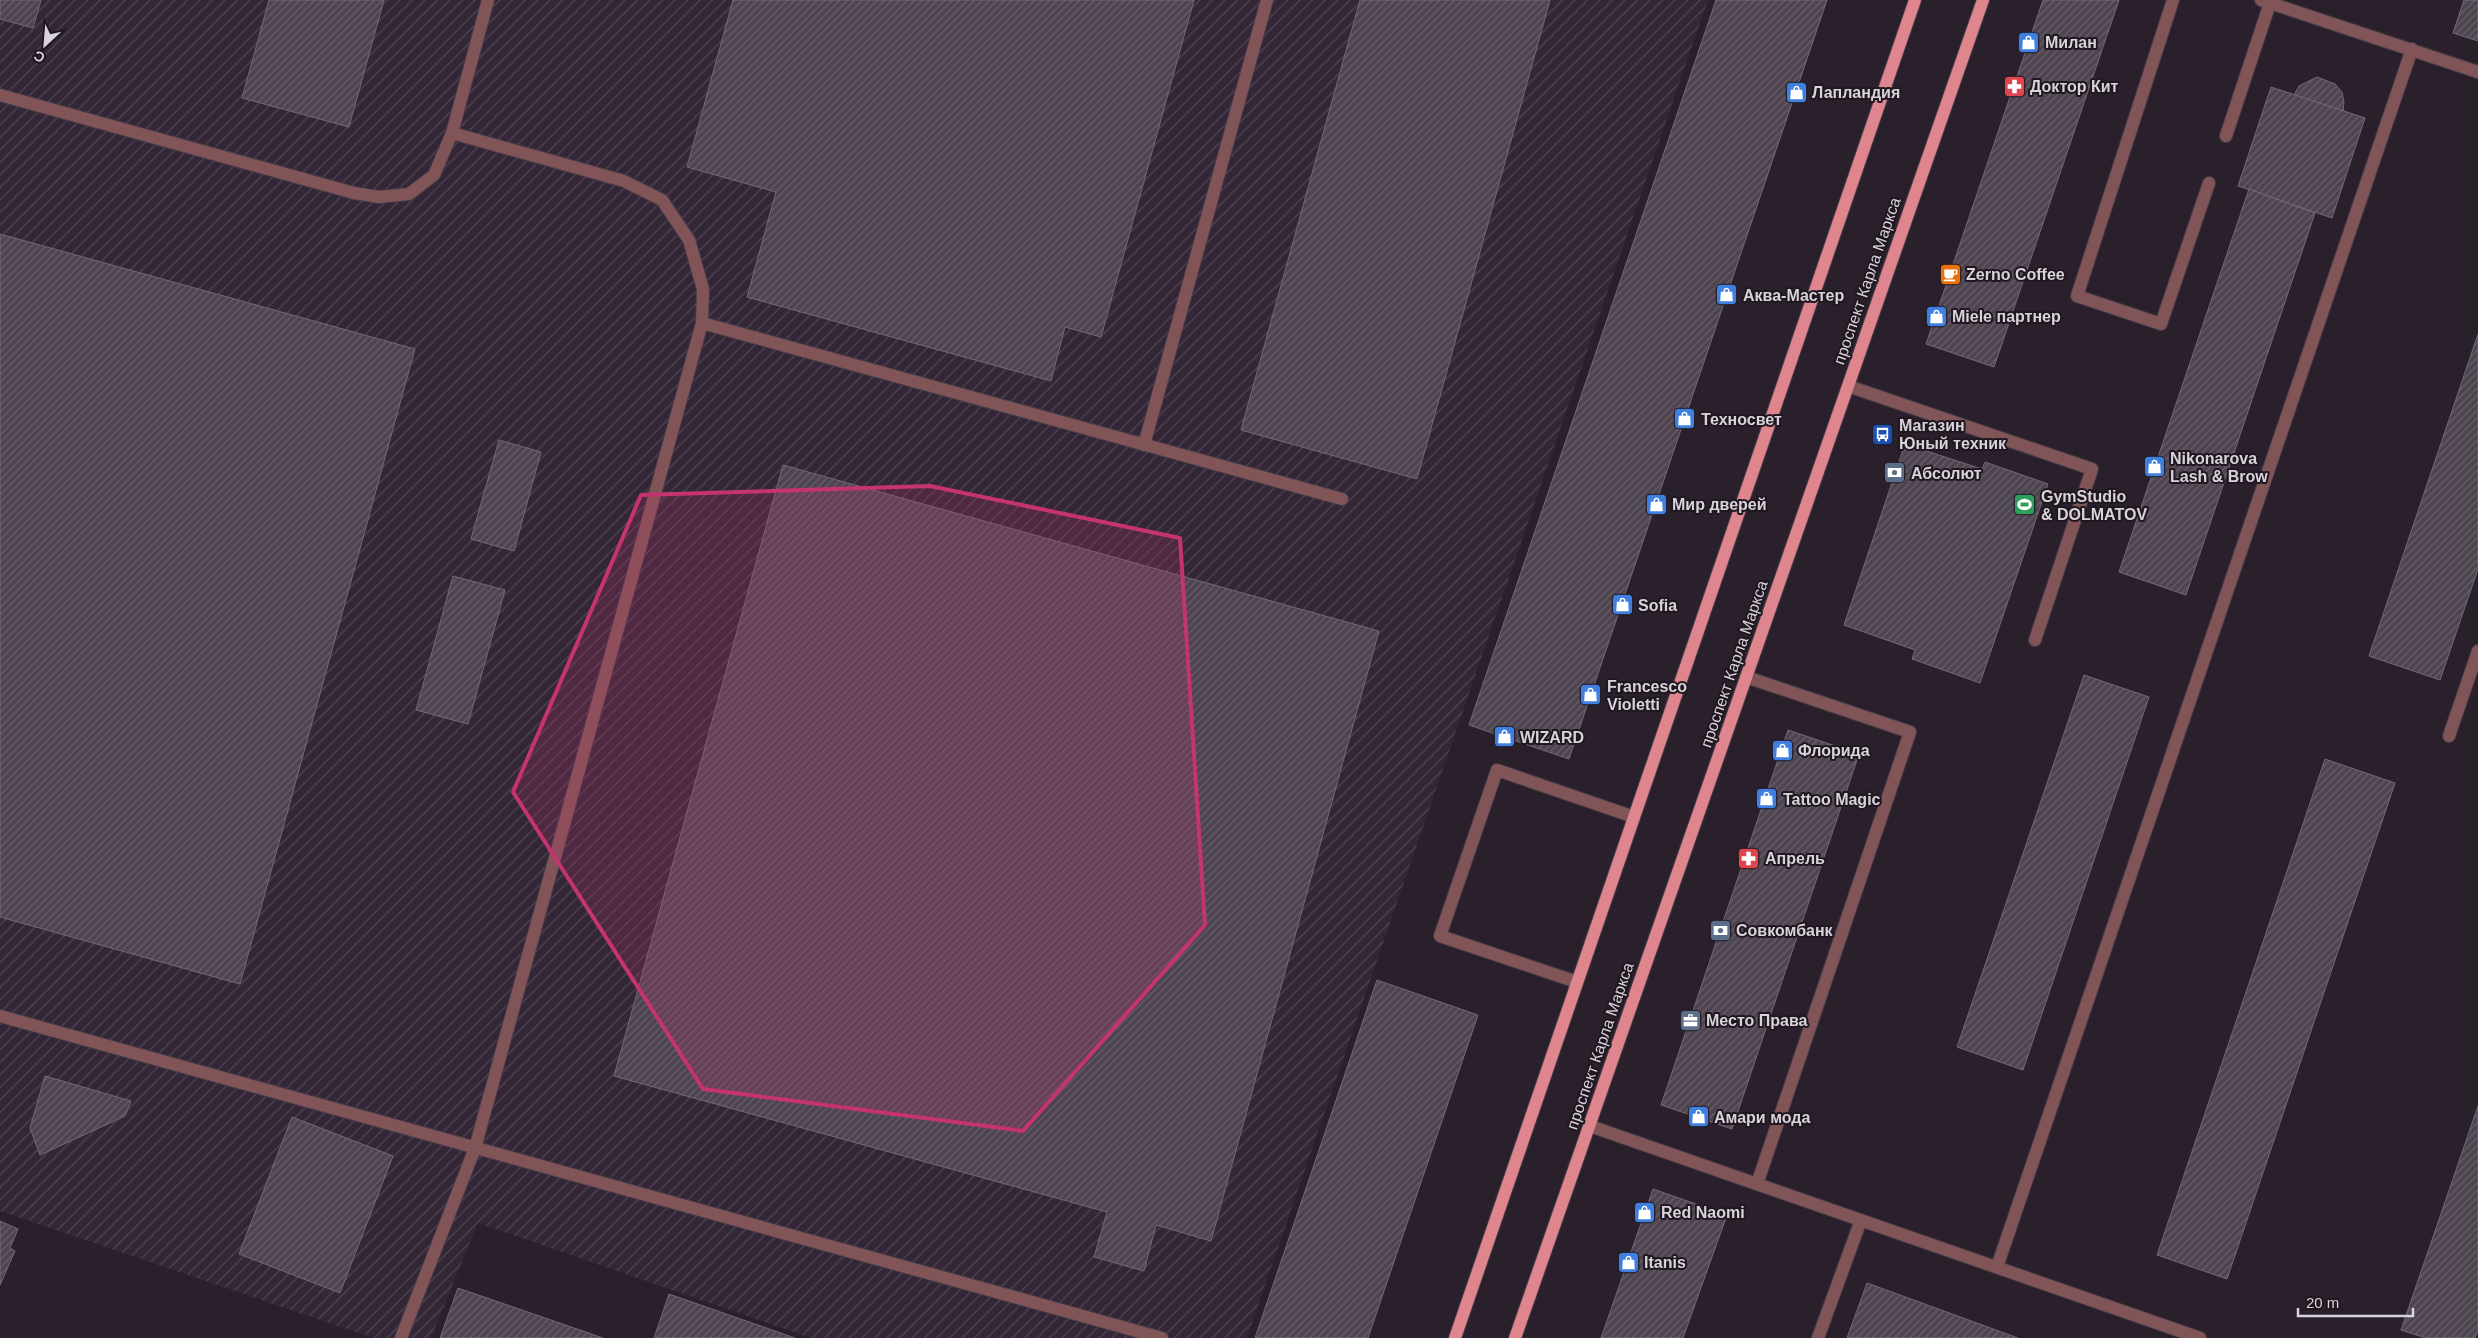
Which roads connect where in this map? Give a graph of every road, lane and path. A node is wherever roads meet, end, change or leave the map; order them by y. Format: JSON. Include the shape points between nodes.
{"nodes":[{"id":1,"x":488,"y":0,"type":"edge"},
{"id":2,"x":1266,"y":0,"type":"edge"},
{"id":3,"x":1915,"y":0,"type":"edge"},
{"id":4,"x":1983,"y":0,"type":"edge"},
{"id":5,"x":2173,"y":0,"type":"edge"},
{"id":6,"x":2266,"y":2,"type":"edge"},
{"id":7,"x":2412,"y":49,"type":"junction"},
{"id":8,"x":2478,"y":72,"type":"edge"},
{"id":9,"x":0,"y":95,"type":"edge"},
{"id":10,"x":452,"y":133,"type":"junction"},
{"id":11,"x":2226,"y":136,"type":"dead end"},
{"id":12,"x":2209,"y":183,"type":"dead end"},
{"id":13,"x":702,"y":323,"type":"junction"},
{"id":14,"x":1848,"y":386,"type":"junction"},
{"id":15,"x":1144,"y":444,"type":"junction"},
{"id":16,"x":1342,"y":499,"type":"dead end"},
{"id":17,"x":2034,"y":640,"type":"dead end"},
{"id":18,"x":2478,"y":651,"type":"edge"},
{"id":19,"x":1746,"y":677,"type":"junction"},
{"id":20,"x":2449,"y":736,"type":"dead end"},
{"id":21,"x":1634,"y":817,"type":"junction"},
{"id":22,"x":1577,"y":982,"type":"junction"},
{"id":23,"x":0,"y":1016,"type":"edge"},
{"id":24,"x":1590,"y":1126,"type":"junction"},
{"id":25,"x":475,"y":1148,"type":"junction"},
{"id":26,"x":1757,"y":1184,"type":"junction"},
{"id":27,"x":1861,"y":1220,"type":"junction"},
{"id":28,"x":1997,"y":1267,"type":"junction"},
{"id":29,"x":401,"y":1338,"type":"edge"},
{"id":30,"x":1162,"y":1338,"type":"edge"},
{"id":31,"x":1455,"y":1338,"type":"edge"},
{"id":32,"x":1515,"y":1338,"type":"edge"},
{"id":33,"x":1818,"y":1338,"type":"edge"},
{"id":34,"x":2200,"y":1338,"type":"edge"}],
"edges":[{"from":1,"to":10,"type":"lane"},
{"from":2,"to":15,"type":"lane"},
{"from":3,"to":21,"type":"main road"},
{"from":4,"to":14,"type":"main road","name":"проспект Карла Маркса"},
{"from":5,"to":12,"type":"lane","via":[[2077,296],[2161,324]]},
{"from":6,"to":7,"type":"lane"},
{"from":6,"to":11,"type":"lane"},
{"from":7,"to":8,"type":"lane"},
{"from":7,"to":28,"type":"lane"},
{"from":9,"to":10,"type":"lane","via":[[354,193],[379,197],[408,194],[434,175]]},
{"from":10,"to":13,"type":"lane","via":[[624,181],[662,200],[689,240],[703,289]]},
{"from":13,"to":15,"type":"lane"},
{"from":13,"to":25,"type":"lane"},
{"from":14,"to":17,"type":"lane","via":[[2092,469]]},
{"from":14,"to":19,"type":"main road","name":"проспект Карла Маркса"},
{"from":15,"to":16,"type":"lane"},
{"from":18,"to":20,"type":"lane"},
{"from":19,"to":24,"type":"main road","name":"проспект Карла Маркса"},
{"from":19,"to":26,"type":"lane","via":[[1910,732]]},
{"from":21,"to":22,"type":"main road"},
{"from":21,"to":22,"type":"lane","via":[[1497,770],[1440,936]]},
{"from":22,"to":31,"type":"main road"},
{"from":23,"to":25,"type":"lane"},
{"from":24,"to":26,"type":"lane"},
{"from":24,"to":32,"type":"main road","name":"проспект Карла Маркса"},
{"from":25,"to":29,"type":"lane"},
{"from":25,"to":30,"type":"lane"},
{"from":26,"to":27,"type":"lane"},
{"from":27,"to":28,"type":"lane"},
{"from":27,"to":33,"type":"lane"},
{"from":28,"to":34,"type":"lane"}]}
